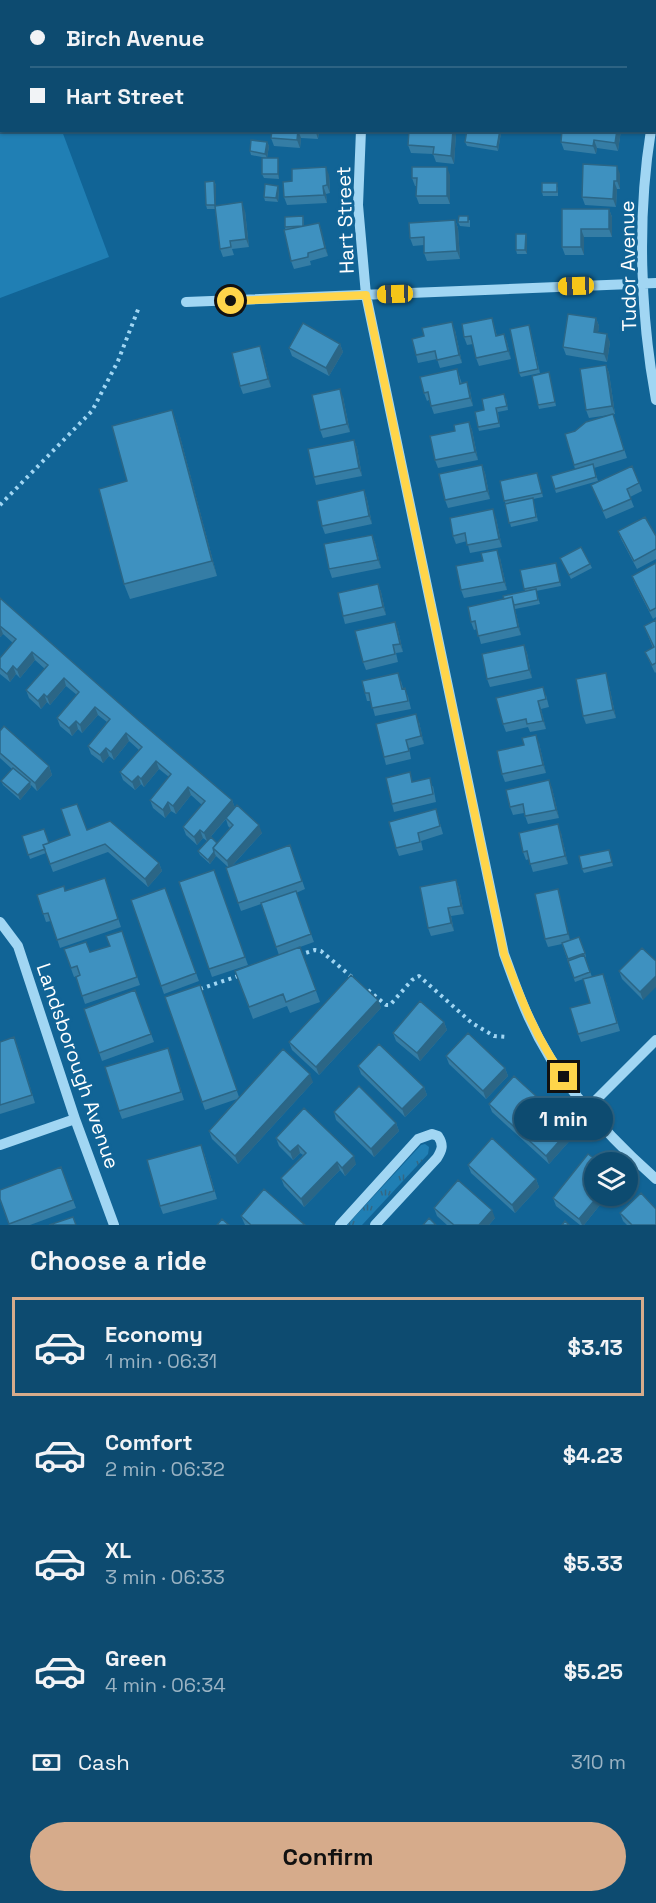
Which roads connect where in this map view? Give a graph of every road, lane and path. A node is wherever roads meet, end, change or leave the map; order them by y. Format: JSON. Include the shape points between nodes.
{"nodes":[{"id":1,"x":361,"y":132,"type":"edge"},
{"id":2,"x":651,"y":132,"type":"edge"},
{"id":3,"x":656,"y":283,"type":"edge"},
{"id":4,"x":643,"y":284,"type":"junction"},
{"id":5,"x":366,"y":295,"type":"junction"},
{"id":6,"x":186,"y":302,"type":"dead end"},
{"id":7,"x":139,"y":307,"type":"dead end"},
{"id":8,"x":656,"y":400,"type":"edge"},
{"id":9,"x":0,"y":505,"type":"edge"},
{"id":10,"x":0,"y":922,"type":"edge"},
{"id":11,"x":294,"y":957,"type":"edge"},
{"id":12,"x":242,"y":974,"type":"edge"},
{"id":13,"x":200,"y":989,"type":"edge"},
{"id":14,"x":507,"y":1036,"type":"dead end"},
{"id":15,"x":656,"y":1040,"type":"edge"},
{"id":16,"x":587,"y":1109,"type":"junction"},
{"id":17,"x":75,"y":1119,"type":"junction"},
{"id":18,"x":0,"y":1145,"type":"edge"},
{"id":19,"x":656,"y":1179,"type":"edge"},
{"id":20,"x":114,"y":1225,"type":"edge"},
{"id":21,"x":339,"y":1225,"type":"edge"},
{"id":22,"x":375,"y":1225,"type":"edge"}],
"edges":[{"from":1,"to":5,"type":"street","name":"Hart Street","via":[[358,205]]},
{"from":2,"to":4,"type":"street","name":"Tudor Avenue","via":[[644,204]]},
{"from":3,"to":4,"type":"street"},
{"from":4,"to":5,"type":"street"},
{"from":4,"to":8,"type":"street","name":"Tudor Avenue"},
{"from":5,"to":6,"type":"street"},
{"from":5,"to":16,"type":"street","name":"Hart Street","via":[[504,954],[529,1020],[552,1061]]},
{"from":7,"to":9,"type":"path","via":[[118,361],[92,411]]},
{"from":10,"to":17,"type":"street","name":"Landsborough Avenue","via":[[18,946]]},
{"from":11,"to":14,"type":"path","via":[[321,951],[386,1005],[419,975],[472,1023],[494,1036]]},
{"from":12,"to":13,"type":"path"},
{"from":15,"to":16,"type":"street"},
{"from":16,"to":19,"type":"street","name":"Hart Street","via":[[622,1149]]},
{"from":17,"to":18,"type":"street"},
{"from":17,"to":20,"type":"street","name":"Landsborough Avenue"},
{"from":21,"to":22,"type":"street","via":[[418,1139],[438,1136],[442,1145],[437,1158]]}]}
